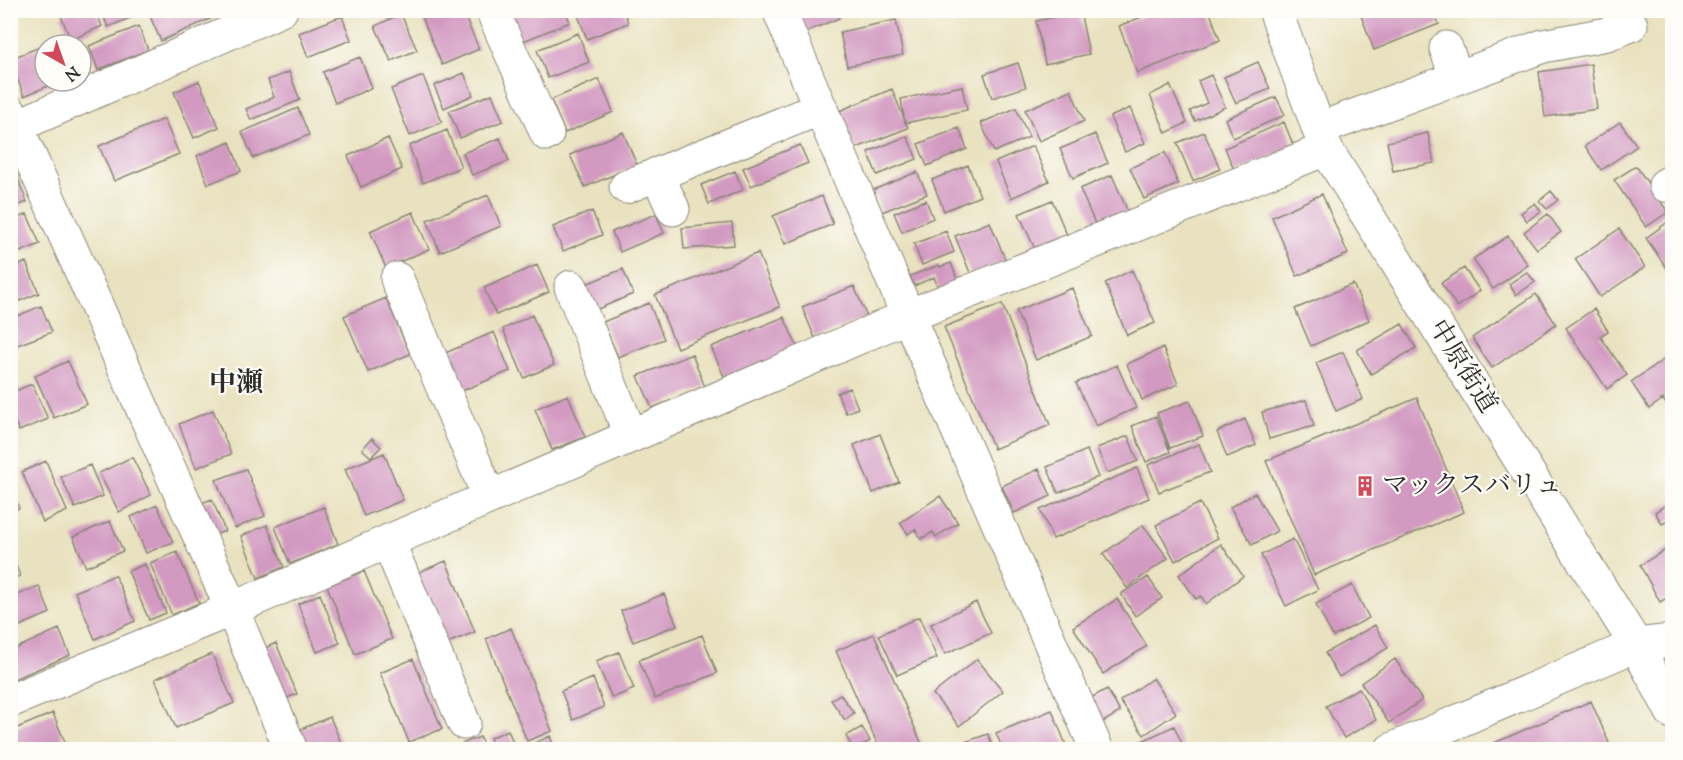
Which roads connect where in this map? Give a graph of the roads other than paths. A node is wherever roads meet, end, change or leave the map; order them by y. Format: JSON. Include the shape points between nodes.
{"nodes":[{"id":1,"x":281,"y":10,"type":"edge"},
{"id":2,"x":492,"y":10,"type":"edge"},
{"id":3,"x":779,"y":10,"type":"edge"},
{"id":4,"x":1275,"y":10,"type":"edge"},
{"id":5,"x":1594,"y":23,"type":"edge"},
{"id":6,"x":1631,"y":25,"type":"dead end"},
{"id":7,"x":1446,"y":48,"type":"dead end"},
{"id":8,"x":1457,"y":78,"type":"junction"},
{"id":9,"x":821,"y":108,"type":"junction"},
{"id":10,"x":13,"y":123,"type":"edge"},
{"id":11,"x":547,"y":134,"type":"dead end"},
{"id":12,"x":1323,"y":139,"type":"junction"},
{"id":13,"x":657,"y":174,"type":"junction"},
{"id":14,"x":626,"y":187,"type":"dead end"},
{"id":15,"x":673,"y":209,"type":"dead end"},
{"id":16,"x":397,"y":279,"type":"dead end"},
{"id":17,"x":571,"y":287,"type":"dead end"},
{"id":18,"x":908,"y":316,"type":"junction"},
{"id":19,"x":631,"y":436,"type":"junction"},
{"id":20,"x":489,"y":497,"type":"junction"},
{"id":21,"x":388,"y":541,"type":"junction"},
{"id":22,"x":232,"y":609,"type":"junction"},
{"id":23,"x":1672,"y":641,"type":"edge"},
{"id":24,"x":1636,"y":645,"type":"junction"},
{"id":25,"x":10,"y":701,"type":"edge"},
{"id":26,"x":1672,"y":712,"type":"edge"},
{"id":27,"x":464,"y":723,"type":"dead end"},
{"id":28,"x":291,"y":750,"type":"edge"},
{"id":29,"x":1097,"y":750,"type":"edge"},
{"id":30,"x":1391,"y":750,"type":"edge"}],
"edges":[{"from":1,"to":10,"type":"street"},
{"from":2,"to":11,"type":"street"},
{"from":3,"to":9,"type":"street"},
{"from":4,"to":12,"type":"street","name":"中原街道"},
{"from":5,"to":6,"type":"street"},
{"from":5,"to":8,"type":"street"},
{"from":7,"to":8,"type":"street"},
{"from":8,"to":12,"type":"street"},
{"from":9,"to":13,"type":"street"},
{"from":9,"to":18,"type":"street"},
{"from":10,"to":22,"type":"street"},
{"from":12,"to":18,"type":"street"},
{"from":12,"to":24,"type":"street","name":"中原街道"},
{"from":13,"to":14,"type":"street"},
{"from":13,"to":15,"type":"street"},
{"from":16,"to":20,"type":"street"},
{"from":17,"to":19,"type":"street"},
{"from":18,"to":19,"type":"street"},
{"from":18,"to":29,"type":"street"},
{"from":19,"to":20,"type":"street"},
{"from":20,"to":21,"type":"street"},
{"from":21,"to":22,"type":"street"},
{"from":21,"to":27,"type":"street"},
{"from":22,"to":25,"type":"street"},
{"from":22,"to":28,"type":"street"},
{"from":23,"to":24,"type":"street"},
{"from":24,"to":26,"type":"street","name":"中原街道"},
{"from":24,"to":30,"type":"street"}]}
